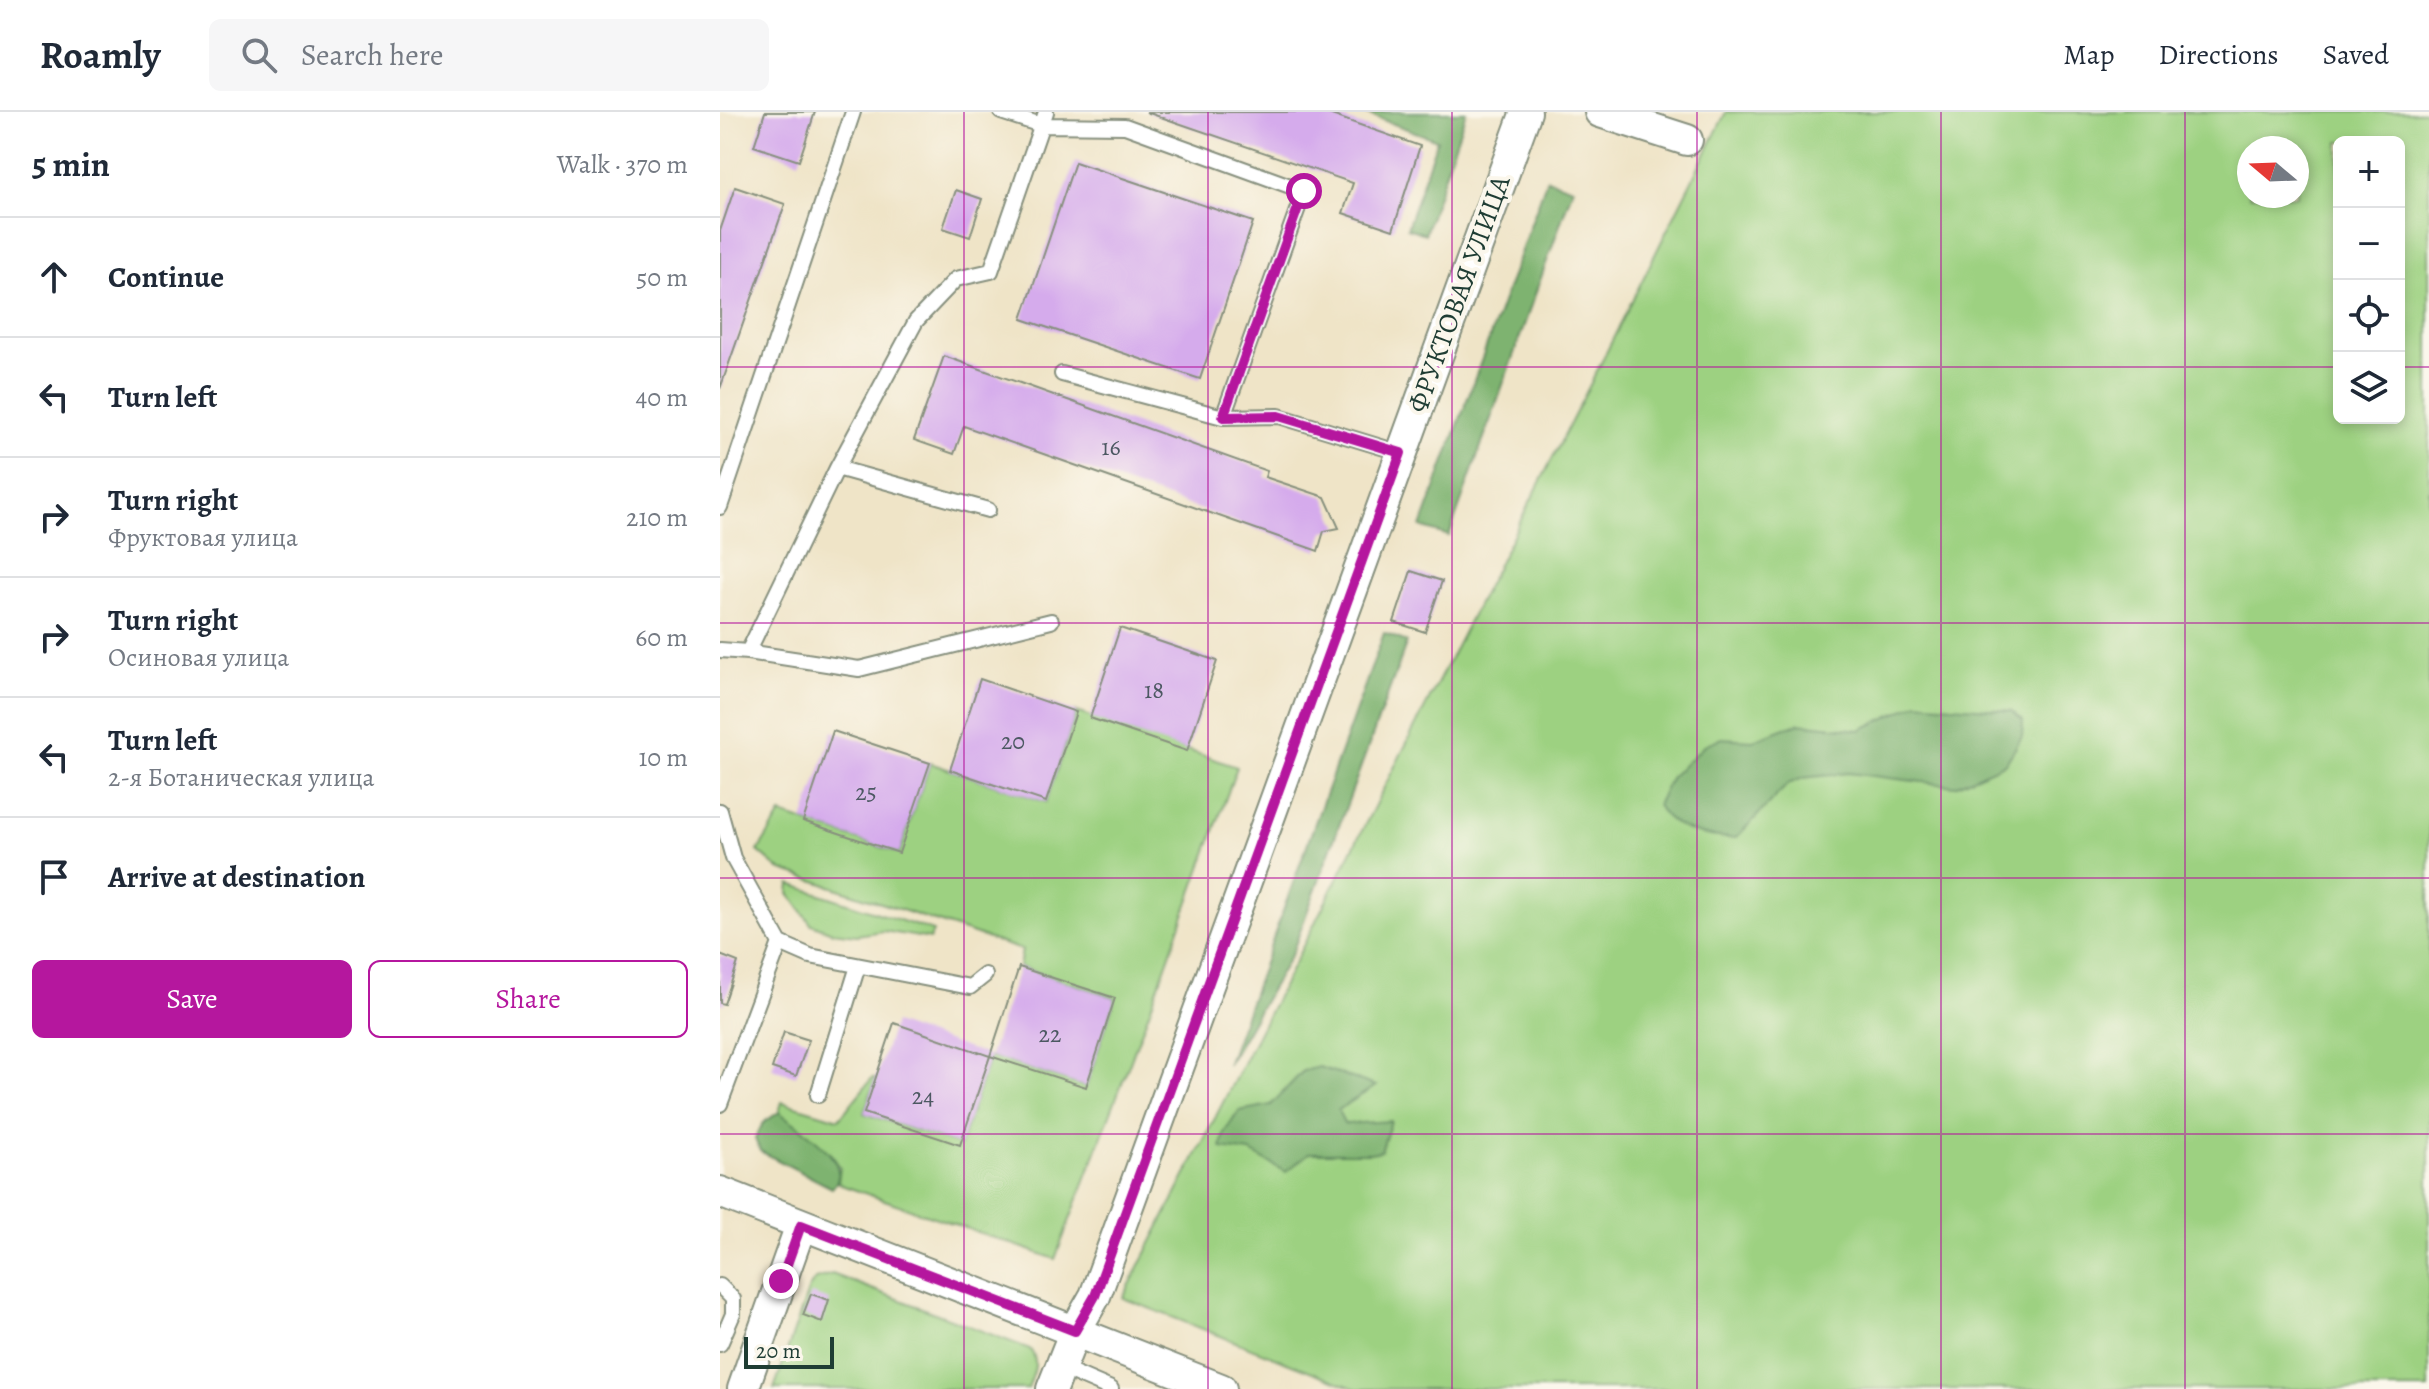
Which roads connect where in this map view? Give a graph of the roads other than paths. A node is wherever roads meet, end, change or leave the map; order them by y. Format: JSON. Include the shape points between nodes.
{"nodes":[{"id":1,"x":853,"y":112,"type":"edge"},
{"id":2,"x":1001,"y":112,"type":"edge"},
{"id":3,"x":1526,"y":112,"type":"edge"},
{"id":4,"x":1600,"y":112,"type":"edge"},
{"id":5,"x":1044,"y":119,"type":"edge"},
{"id":6,"x":1687,"y":140,"type":"dead end"},
{"id":7,"x":1062,"y":374,"type":"dead end"},
{"id":8,"x":1223,"y":417,"type":"junction"},
{"id":9,"x":1401,"y":453,"type":"junction"},
{"id":10,"x":837,"y":468,"type":"junction"},
{"id":11,"x":720,"y":507,"type":"edge"},
{"id":12,"x":988,"y":510,"type":"dead end"},
{"id":13,"x":1051,"y":621,"type":"dead end"},
{"id":14,"x":720,"y":650,"type":"edge"},
{"id":15,"x":748,"y":652,"type":"junction"},
{"id":16,"x":720,"y":811,"type":"edge"},
{"id":17,"x":727,"y":856,"type":"edge"},
{"id":18,"x":780,"y":943,"type":"junction"},
{"id":19,"x":858,"y":966,"type":"junction"},
{"id":20,"x":985,"y":975,"type":"dead end"},
{"id":21,"x":727,"y":1069,"type":"edge"},
{"id":22,"x":818,"y":1095,"type":"dead end"},
{"id":23,"x":720,"y":1104,"type":"edge"},
{"id":24,"x":720,"y":1192,"type":"edge"},
{"id":25,"x":801,"y":1225,"type":"junction"},
{"id":26,"x":720,"y":1286,"type":"edge"},
{"id":27,"x":1075,"y":1331,"type":"junction"},
{"id":28,"x":720,"y":1344,"type":"edge"},
{"id":29,"x":1056,"y":1378,"type":"edge"},
{"id":30,"x":743,"y":1389,"type":"edge"},
{"id":31,"x":1111,"y":1389,"type":"edge"},
{"id":32,"x":1221,"y":1389,"type":"edge"}],
"edges":[{"from":1,"to":11,"type":"lane"},
{"from":2,"to":5,"type":"lane"},
{"from":3,"to":9,"type":"street","name":"ФРУКТОВАЯ УЛИЦА"},
{"from":4,"to":6,"type":"street"},
{"from":5,"to":8,"type":"lane","via":[[1125,126],[1304,191]]},
{"from":5,"to":10,"type":"lane","via":[[991,271],[956,279],[916,321]]},
{"from":7,"to":8,"type":"lane"},
{"from":8,"to":9,"type":"lane","via":[[1279,416]]},
{"from":9,"to":27,"type":"street","name":"ФРУКТОВАЯ УЛИЦА","via":[[1095,1296]]},
{"from":10,"to":12,"type":"lane"},
{"from":10,"to":15,"type":"lane"},
{"from":13,"to":15,"type":"lane","via":[[859,669]]},
{"from":14,"to":15,"type":"lane"},
{"from":16,"to":17,"type":"lane"},
{"from":17,"to":18,"type":"lane"},
{"from":18,"to":19,"type":"lane"},
{"from":18,"to":21,"type":"lane"},
{"from":19,"to":20,"type":"lane","via":[[970,987]]},
{"from":19,"to":22,"type":"lane"},
{"from":21,"to":23,"type":"lane"},
{"from":24,"to":25,"type":"street"},
{"from":25,"to":27,"type":"street"},
{"from":25,"to":30,"type":"street"},
{"from":26,"to":28,"type":"lane","via":[[733,1299],[733,1314]]},
{"from":27,"to":29,"type":"street","name":"ФРУКТОВАЯ УЛИЦА"},
{"from":27,"to":32,"type":"street"},
{"from":29,"to":31,"type":"lane"}]}
